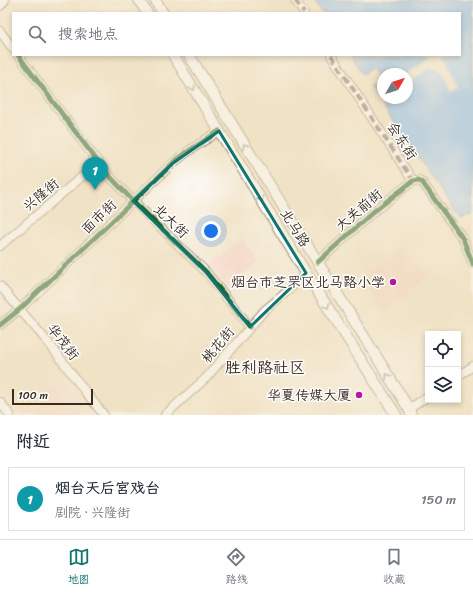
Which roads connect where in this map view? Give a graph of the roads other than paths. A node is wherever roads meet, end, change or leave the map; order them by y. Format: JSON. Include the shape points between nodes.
{"nodes":[{"id":1,"x":4,"y":0,"type":"edge"},
{"id":2,"x":139,"y":0,"type":"edge"},
{"id":3,"x":155,"y":0,"type":"edge"},
{"id":4,"x":296,"y":0,"type":"edge"},
{"id":5,"x":0,"y":4,"type":"edge"},
{"id":6,"x":146,"y":12,"type":"edge"},
{"id":7,"x":162,"y":12,"type":"edge"},
{"id":8,"x":303,"y":12,"type":"edge"},
{"id":9,"x":0,"y":31,"type":"edge"},
{"id":10,"x":12,"y":48,"type":"edge"},
{"id":11,"x":19,"y":56,"type":"edge"},
{"id":12,"x":174,"y":56,"type":"edge"},
{"id":13,"x":189,"y":56,"type":"edge"},
{"id":14,"x":332,"y":56,"type":"edge"},
{"id":15,"x":219,"y":131,"type":"junction"},
{"id":16,"x":98,"y":162,"type":"junction"},
{"id":17,"x":416,"y":181,"type":"junction"},
{"id":18,"x":133,"y":201,"type":"junction"},
{"id":19,"x":0,"y":246,"type":"edge"},
{"id":20,"x":318,"y":262,"type":"junction"},
{"id":21,"x":473,"y":264,"type":"edge"},
{"id":22,"x":306,"y":273,"type":"junction"},
{"id":23,"x":0,"y":286,"type":"edge"},
{"id":24,"x":20,"y":309,"type":"junction"},
{"id":25,"x":0,"y":325,"type":"edge"},
{"id":26,"x":250,"y":327,"type":"junction"},
{"id":27,"x":473,"y":366,"type":"edge"},
{"id":28,"x":461,"y":374,"type":"edge"},
{"id":29,"x":425,"y":398,"type":"edge"},
{"id":30,"x":0,"y":402,"type":"edge"},
{"id":31,"x":402,"y":414,"type":"edge"},
{"id":32,"x":10,"y":415,"type":"edge"},
{"id":33,"x":104,"y":415,"type":"edge"},
{"id":34,"x":165,"y":415,"type":"edge"}],
"edges":[{"from":1,"to":5,"type":"main road"},
{"from":2,"to":6,"type":"main road"},
{"from":3,"to":7,"type":"main road"},
{"from":4,"to":8,"type":"street"},
{"from":9,"to":10,"type":"street"},
{"from":11,"to":16,"type":"street","name":"北大街"},
{"from":12,"to":15,"type":"main road","name":"北马路","one_way":true},
{"from":20,"to":13,"type":"main road","name":"北马路","one_way":true},
{"from":14,"to":17,"type":"street","name":"会东街"},
{"from":15,"to":18,"type":"street","name":"面市街","via":[[172,163]]},
{"from":15,"to":22,"type":"main road","name":"北马路","one_way":true},
{"from":16,"to":18,"type":"street","name":"北大街"},
{"from":16,"to":19,"type":"street","name":"兴隆街"},
{"from":17,"to":20,"type":"street","name":"大关前街","via":[[374,212]]},
{"from":17,"to":21,"type":"street","name":"会东街","via":[[422,182],[463,239]]},
{"from":18,"to":24,"type":"street","name":"面市街"},
{"from":18,"to":26,"type":"street","name":"北大街","via":[[206,272]]},
{"from":31,"to":20,"type":"main road","name":"北马路","one_way":true},
{"from":22,"to":26,"type":"street","name":"桃花街"},
{"from":22,"to":31,"type":"main road","name":"北马路","one_way":true},
{"from":23,"to":24,"type":"street","name":"华茂街"},
{"from":24,"to":25,"type":"street","name":"面市街"},
{"from":24,"to":33,"type":"street","name":"华茂街"},
{"from":26,"to":34,"type":"street","name":"桃花街","via":[[206,378]]},
{"from":27,"to":28,"type":"street"},
{"from":29,"to":31,"type":"street"},
{"from":30,"to":32,"type":"street"}]}
